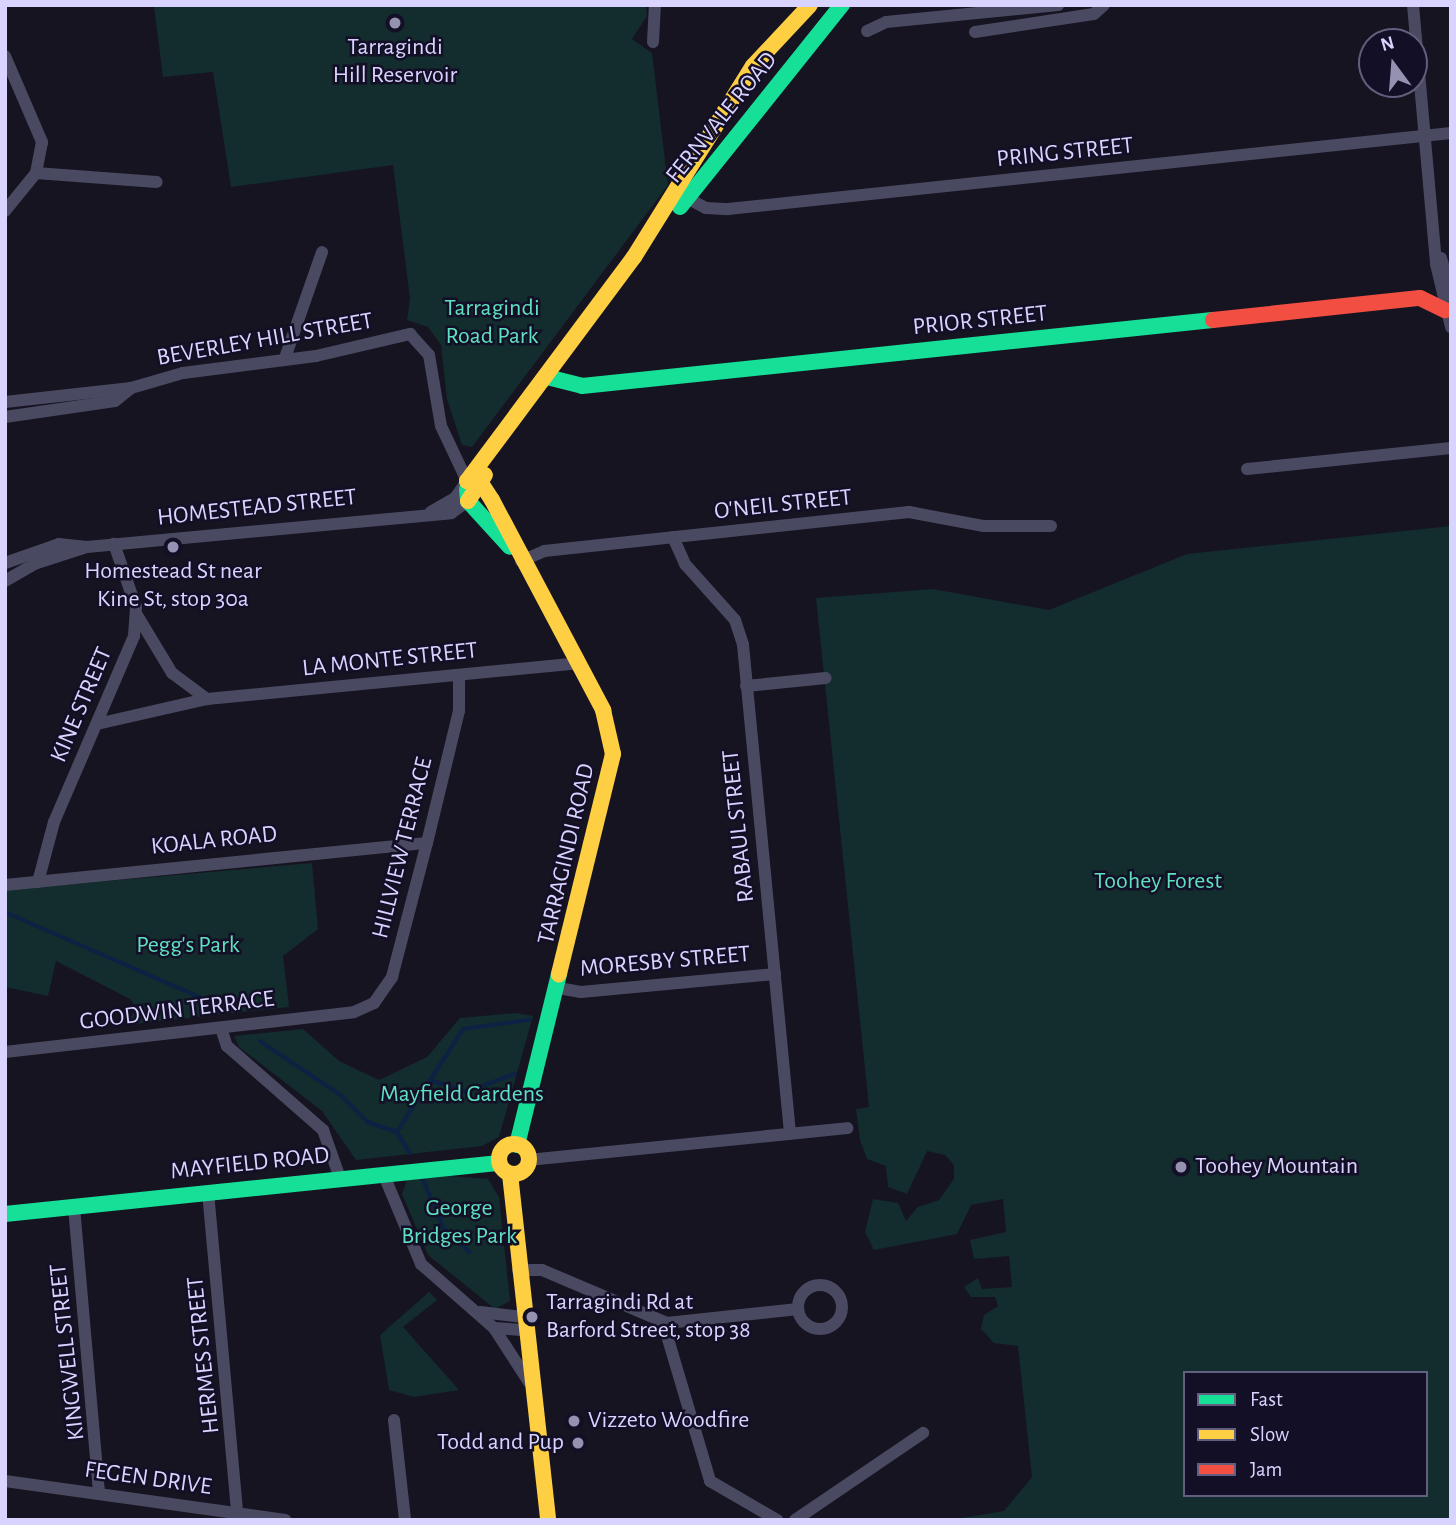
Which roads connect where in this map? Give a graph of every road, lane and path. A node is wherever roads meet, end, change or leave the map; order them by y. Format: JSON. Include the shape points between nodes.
{"nodes":[{"id":1,"x":655,"y":5,"type":"edge"},
{"id":2,"x":810,"y":5,"type":"edge"},
{"id":3,"x":842,"y":5,"type":"edge"},
{"id":4,"x":1058,"y":5,"type":"edge"},
{"id":5,"x":1104,"y":5,"type":"edge"},
{"id":6,"x":1413,"y":5,"type":"edge"},
{"id":7,"x":867,"y":31,"type":"dead end"},
{"id":8,"x":975,"y":32,"type":"dead end"},
{"id":9,"x":653,"y":42,"type":"dead end"},
{"id":10,"x":5,"y":56,"type":"edge"},
{"id":11,"x":1451,"y":133,"type":"edge"},
{"id":12,"x":1427,"y":136,"type":"junction"},
{"id":13,"x":36,"y":173,"type":"junction"},
{"id":14,"x":157,"y":182,"type":"dead end"},
{"id":15,"x":687,"y":198,"type":"junction"},
{"id":16,"x":5,"y":211,"type":"edge"},
{"id":17,"x":322,"y":252,"type":"dead end"},
{"id":18,"x":634,"y":257,"type":"junction"},
{"id":19,"x":1447,"y":284,"type":"edge"},
{"id":20,"x":1420,"y":298,"type":"junction"},
{"id":21,"x":1445,"y":310,"type":"junction"},
{"id":22,"x":1451,"y":327,"type":"edge"},
{"id":23,"x":286,"y":355,"type":"junction"},
{"id":24,"x":547,"y":377,"type":"junction"},
{"id":25,"x":131,"y":388,"type":"junction"},
{"id":26,"x":5,"y":402,"type":"edge"},
{"id":27,"x":5,"y":417,"type":"edge"},
{"id":28,"x":1451,"y":448,"type":"edge"},
{"id":29,"x":1247,"y":469,"type":"dead end"},
{"id":30,"x":474,"y":482,"type":"junction"},
{"id":31,"x":468,"y":501,"type":"junction"},
{"id":32,"x":431,"y":512,"type":"junction"},
{"id":33,"x":1051,"y":526,"type":"dead end"},
{"id":34,"x":673,"y":537,"type":"junction"},
{"id":35,"x":114,"y":544,"type":"junction"},
{"id":36,"x":87,"y":547,"type":"junction"},
{"id":37,"x":518,"y":556,"type":"junction"},
{"id":38,"x":5,"y":563,"type":"edge"},
{"id":39,"x":5,"y":581,"type":"edge"},
{"id":40,"x":137,"y":615,"type":"junction"},
{"id":41,"x":578,"y":663,"type":"junction"},
{"id":42,"x":459,"y":675,"type":"junction"},
{"id":43,"x":826,"y":678,"type":"dead end"},
{"id":44,"x":746,"y":686,"type":"junction"},
{"id":45,"x":207,"y":699,"type":"junction"},
{"id":46,"x":97,"y":724,"type":"junction"},
{"id":47,"x":428,"y":843,"type":"junction"},
{"id":48,"x":37,"y":882,"type":"junction"},
{"id":49,"x":5,"y":885,"type":"edge"},
{"id":50,"x":775,"y":974,"type":"junction"},
{"id":51,"x":558,"y":988,"type":"junction"},
{"id":52,"x":354,"y":1012,"type":"joint"},
{"id":53,"x":221,"y":1028,"type":"junction"},
{"id":54,"x":5,"y":1052,"type":"edge"},
{"id":55,"x":848,"y":1128,"type":"dead end"},
{"id":56,"x":790,"y":1134,"type":"junction"},
{"id":57,"x":517,"y":1145,"type":"junction"},
{"id":58,"x":528,"y":1160,"type":"junction"},
{"id":59,"x":504,"y":1168,"type":"junction"},
{"id":60,"x":383,"y":1173,"type":"junction"},
{"id":61,"x":340,"y":1178,"type":"junction"},
{"id":62,"x":208,"y":1192,"type":"junction"},
{"id":63,"x":74,"y":1207,"type":"junction"},
{"id":64,"x":5,"y":1214,"type":"edge"},
{"id":65,"x":519,"y":1270,"type":"junction"},
{"id":66,"x":798,"y":1309,"type":"dead end"},
{"id":67,"x":476,"y":1310,"type":"junction"},
{"id":68,"x":663,"y":1322,"type":"junction"},
{"id":69,"x":524,"y":1324,"type":"junction"},
{"id":70,"x":494,"y":1328,"type":"junction"},
{"id":71,"x":531,"y":1385,"type":"junction"},
{"id":72,"x":394,"y":1420,"type":"dead end"},
{"id":73,"x":923,"y":1433,"type":"dead end"},
{"id":74,"x":5,"y":1481,"type":"edge"},
{"id":75,"x":99,"y":1493,"type":"junction"},
{"id":76,"x":237,"y":1513,"type":"junction"},
{"id":77,"x":285,"y":1520,"type":"edge"},
{"id":78,"x":405,"y":1520,"type":"edge"},
{"id":79,"x":548,"y":1520,"type":"edge"},
{"id":80,"x":777,"y":1520,"type":"edge"},
{"id":81,"x":795,"y":1520,"type":"edge"}],
"edges":[{"from":1,"to":9,"type":"street"},
{"from":2,"to":18,"type":"street","name":"FERNVALE ROAD","via":[[753,66]]},
{"from":3,"to":15,"type":"street","name":"FERNVALE ROAD"},
{"from":4,"to":7,"type":"street","via":[[886,22]]},
{"from":5,"to":8,"type":"street","via":[[1094,14]]},
{"from":6,"to":12,"type":"street"},
{"from":10,"to":13,"type":"street","via":[[38,125]]},
{"from":11,"to":12,"type":"street","name":"PRING STREET"},
{"from":12,"to":15,"type":"street","name":"PRING STREET","via":[[728,209],[706,208]]},
{"from":12,"to":19,"type":"street","via":[[1438,252]]},
{"from":13,"to":14,"type":"street"},
{"from":13,"to":16,"type":"street"},
{"from":15,"to":18,"type":"street","name":"FERNVALE ROAD"},
{"from":17,"to":23,"type":"street"},
{"from":18,"to":24,"type":"street","name":"FERNVALE ROAD"},
{"from":19,"to":20,"type":"street"},
{"from":19,"to":21,"type":"street"},
{"from":20,"to":21,"type":"street"},
{"from":20,"to":24,"type":"street","name":"PRIOR STREET","via":[[582,386],[561,386]]},
{"from":21,"to":22,"type":"street"},
{"from":23,"to":25,"type":"street","name":"BEVERLEY HILL STREET"},
{"from":23,"to":30,"type":"street","name":"BEVERLEY HILL STREET","via":[[316,356],[419,337],[429,355],[440,426]]},
{"from":24,"to":30,"type":"street","name":"FERNVALE ROAD","via":[[510,415]]},
{"from":25,"to":26,"type":"street","name":"BEVERLEY HILL STREET"},
{"from":25,"to":27,"type":"street","name":"BEVERLEY HILL STREET","via":[[115,401]]},
{"from":28,"to":29,"type":"street"},
{"from":30,"to":31,"type":"street"},
{"from":30,"to":32,"type":"street","name":"HOMESTEAD STREET"},
{"from":30,"to":37,"type":"street","name":"TARRAGINDI ROAD"},
{"from":31,"to":32,"type":"street","name":"HOMESTEAD STREET","via":[[451,513]]},
{"from":31,"to":37,"type":"street","name":"TARRAGINDI ROAD"},
{"from":32,"to":35,"type":"street","name":"HOMESTEAD STREET"},
{"from":33,"to":34,"type":"street","name":"O'NEIL STREET","via":[[983,526],[926,512]]},
{"from":34,"to":37,"type":"street","name":"O'NEIL STREET"},
{"from":34,"to":44,"type":"street","name":"RABAUL STREET","via":[[685,564],[735,620]]},
{"from":35,"to":36,"type":"street","name":"HOMESTEAD STREET"},
{"from":35,"to":40,"type":"street"},
{"from":36,"to":38,"type":"street","name":"HOMESTEAD STREET","via":[[60,544]]},
{"from":36,"to":39,"type":"street","name":"HOMESTEAD STREET","via":[[34,564]]},
{"from":37,"to":41,"type":"street","name":"TARRAGINDI ROAD"},
{"from":40,"to":45,"type":"street","via":[[172,673]]},
{"from":40,"to":46,"type":"street","name":"KINE STREET"},
{"from":41,"to":42,"type":"street","name":"LA MONTE STREET"},
{"from":41,"to":51,"type":"street","name":"TARRAGINDI ROAD","via":[[609,725],[613,754]]},
{"from":42,"to":45,"type":"street","name":"LA MONTE STREET"},
{"from":42,"to":47,"type":"street","name":"HILLVIEW TERRACE","via":[[459,711]]},
{"from":43,"to":44,"type":"street"},
{"from":44,"to":50,"type":"street","name":"RABAUL STREET"},
{"from":45,"to":46,"type":"street","name":"LA MONTE STREET"},
{"from":46,"to":48,"type":"street","name":"KINE STREET","via":[[54,822]]},
{"from":47,"to":48,"type":"street","name":"KOALA ROAD"},
{"from":47,"to":52,"type":"street","name":"HILLVIEW TERRACE","via":[[388,987]]},
{"from":48,"to":49,"type":"street","name":"KOALA ROAD"},
{"from":50,"to":51,"type":"street","name":"MORESBY STREET","via":[[581,992]]},
{"from":50,"to":56,"type":"street","name":"RABAUL STREET"},
{"from":51,"to":57,"type":"street","name":"TARRAGINDI ROAD"},
{"from":52,"to":53,"type":"street","name":"GOODWIN TERRACE"},
{"from":53,"to":54,"type":"street","name":"GOODWIN TERRACE"},
{"from":53,"to":61,"type":"street","via":[[227,1046],[323,1129]]},
{"from":55,"to":56,"type":"street"},
{"from":56,"to":58,"type":"street"},
{"from":57,"to":58,"type":"street"},
{"from":57,"to":59,"type":"street","via":[[503,1149]]},
{"from":58,"to":59,"type":"street","via":[[522,1171]]},
{"from":59,"to":60,"type":"street","name":"MAYFIELD ROAD"},
{"from":59,"to":65,"type":"street"},
{"from":60,"to":61,"type":"street","name":"MAYFIELD ROAD"},
{"from":60,"to":67,"type":"street","via":[[414,1256]]},
{"from":61,"to":62,"type":"street","name":"MAYFIELD ROAD"},
{"from":62,"to":63,"type":"street","name":"MAYFIELD ROAD"},
{"from":62,"to":76,"type":"street","name":"HERMES STREET"},
{"from":63,"to":64,"type":"street","name":"MAYFIELD ROAD"},
{"from":63,"to":75,"type":"street","name":"KINGWELL STREET"},
{"from":65,"to":68,"type":"street","via":[[542,1270]]},
{"from":65,"to":69,"type":"street"},
{"from":66,"to":68,"type":"street"},
{"from":67,"to":69,"type":"street"},
{"from":67,"to":70,"type":"street"},
{"from":68,"to":80,"type":"street","via":[[710,1481]]},
{"from":69,"to":70,"type":"street"},
{"from":69,"to":71,"type":"street"},
{"from":70,"to":71,"type":"street"},
{"from":71,"to":79,"type":"street"},
{"from":72,"to":78,"type":"street"},
{"from":73,"to":81,"type":"street"},
{"from":74,"to":75,"type":"street","name":"FEGEN DRIVE"},
{"from":75,"to":76,"type":"street","name":"FEGEN DRIVE"},
{"from":76,"to":77,"type":"street","name":"FEGEN DRIVE"}]}
